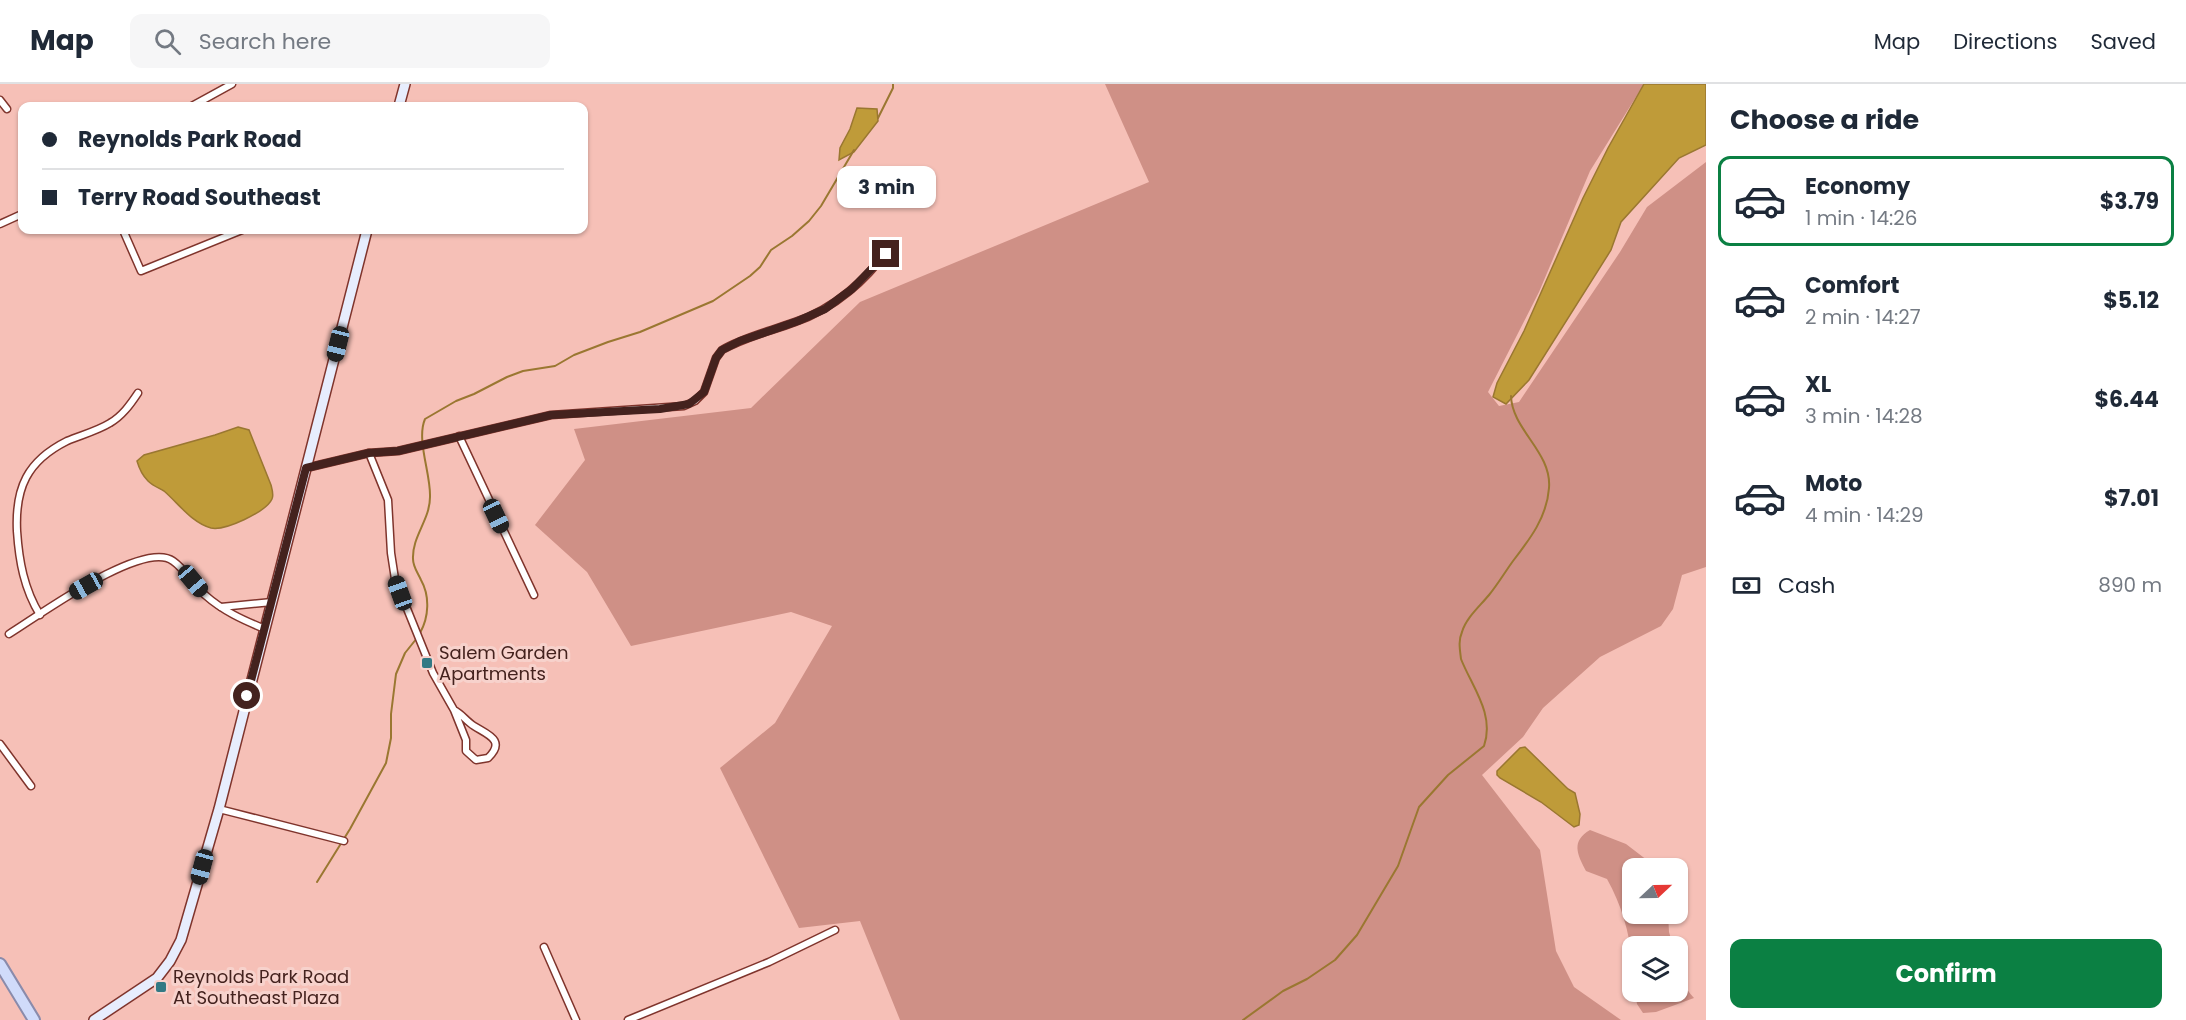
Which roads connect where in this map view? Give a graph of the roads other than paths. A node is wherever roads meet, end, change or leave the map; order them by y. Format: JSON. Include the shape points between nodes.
{"nodes":[{"id":1,"x":232,"y":84,"type":"edge"},
{"id":2,"x":405,"y":84,"type":"edge"},
{"id":3,"x":0,"y":99,"type":"edge"},
{"id":4,"x":199,"y":102,"type":"edge"},
{"id":5,"x":400,"y":102,"type":"edge"},
{"id":6,"x":7,"y":109,"type":"dead end"},
{"id":7,"x":18,"y":216,"type":"edge"},
{"id":8,"x":0,"y":224,"type":"edge"},
{"id":9,"x":125,"y":234,"type":"edge"},
{"id":10,"x":232,"y":234,"type":"edge"},
{"id":11,"x":367,"y":234,"type":"edge"},
{"id":12,"x":891,"y":245,"type":"dead end"},
{"id":13,"x":138,"y":393,"type":"dead end"},
{"id":14,"x":459,"y":436,"type":"junction"},
{"id":15,"x":369,"y":453,"type":"junction"},
{"id":16,"x":306,"y":468,"type":"junction"},
{"id":17,"x":534,"y":595,"type":"dead end"},
{"id":18,"x":272,"y":602,"type":"junction"},
{"id":19,"x":221,"y":607,"type":"junction"},
{"id":20,"x":40,"y":615,"type":"junction"},
{"id":21,"x":265,"y":629,"type":"junction"},
{"id":22,"x":9,"y":634,"type":"dead end"},
{"id":23,"x":454,"y":710,"type":"junction"},
{"id":24,"x":481,"y":730,"type":"junction"},
{"id":25,"x":466,"y":740,"type":"junction"},
{"id":26,"x":0,"y":744,"type":"edge"},
{"id":27,"x":31,"y":786,"type":"dead end"},
{"id":28,"x":219,"y":808,"type":"junction"},
{"id":29,"x":344,"y":842,"type":"dead end"},
{"id":30,"x":835,"y":930,"type":"dead end"},
{"id":31,"x":544,"y":947,"type":"dead end"},
{"id":32,"x":0,"y":964,"type":"edge"},
{"id":33,"x":34,"y":1020,"type":"edge"},
{"id":34,"x":94,"y":1020,"type":"edge"},
{"id":35,"x":576,"y":1020,"type":"edge"},
{"id":36,"x":628,"y":1020,"type":"edge"}],
"edges":[{"from":1,"to":4,"type":"street"},
{"from":2,"to":5,"type":"main road"},
{"from":3,"to":6,"type":"street"},
{"from":7,"to":8,"type":"street"},
{"from":9,"to":10,"type":"street","via":[[141,271]]},
{"from":11,"to":16,"type":"main road"},
{"from":12,"to":14,"type":"street","via":[[852,289],[825,309],[722,350],[704,392],[689,404],[551,415]]},
{"from":13,"to":20,"type":"street","via":[[110,423],[52,450],[26,475],[17,510],[18,547],[25,584]]},
{"from":14,"to":15,"type":"street","via":[[398,451]]},
{"from":14,"to":17,"type":"street"},
{"from":15,"to":16,"type":"street"},
{"from":15,"to":23,"type":"street","via":[[388,500],[395,579],[433,673]]},
{"from":16,"to":18,"type":"main road"},
{"from":18,"to":19,"type":"street"},
{"from":18,"to":21,"type":"main road"},
{"from":19,"to":20,"type":"street","via":[[204,595],[173,561],[153,558],[133,562],[102,577]]},
{"from":19,"to":21,"type":"street","via":[[228,614]]},
{"from":20,"to":22,"type":"street"},
{"from":21,"to":28,"type":"main road"},
{"from":23,"to":24,"type":"street"},
{"from":23,"to":25,"type":"street"},
{"from":24,"to":25,"type":"street"},
{"from":24,"to":25,"type":"street","via":[[494,742],[488,758],[472,758],[466,751]]},
{"from":26,"to":27,"type":"street"},
{"from":28,"to":29,"type":"street"},
{"from":28,"to":34,"type":"main road","via":[[185,928],[170,961],[148,985]]},
{"from":30,"to":36,"type":"street"},
{"from":31,"to":35,"type":"street"},
{"from":32,"to":33,"type":"main road"}]}
